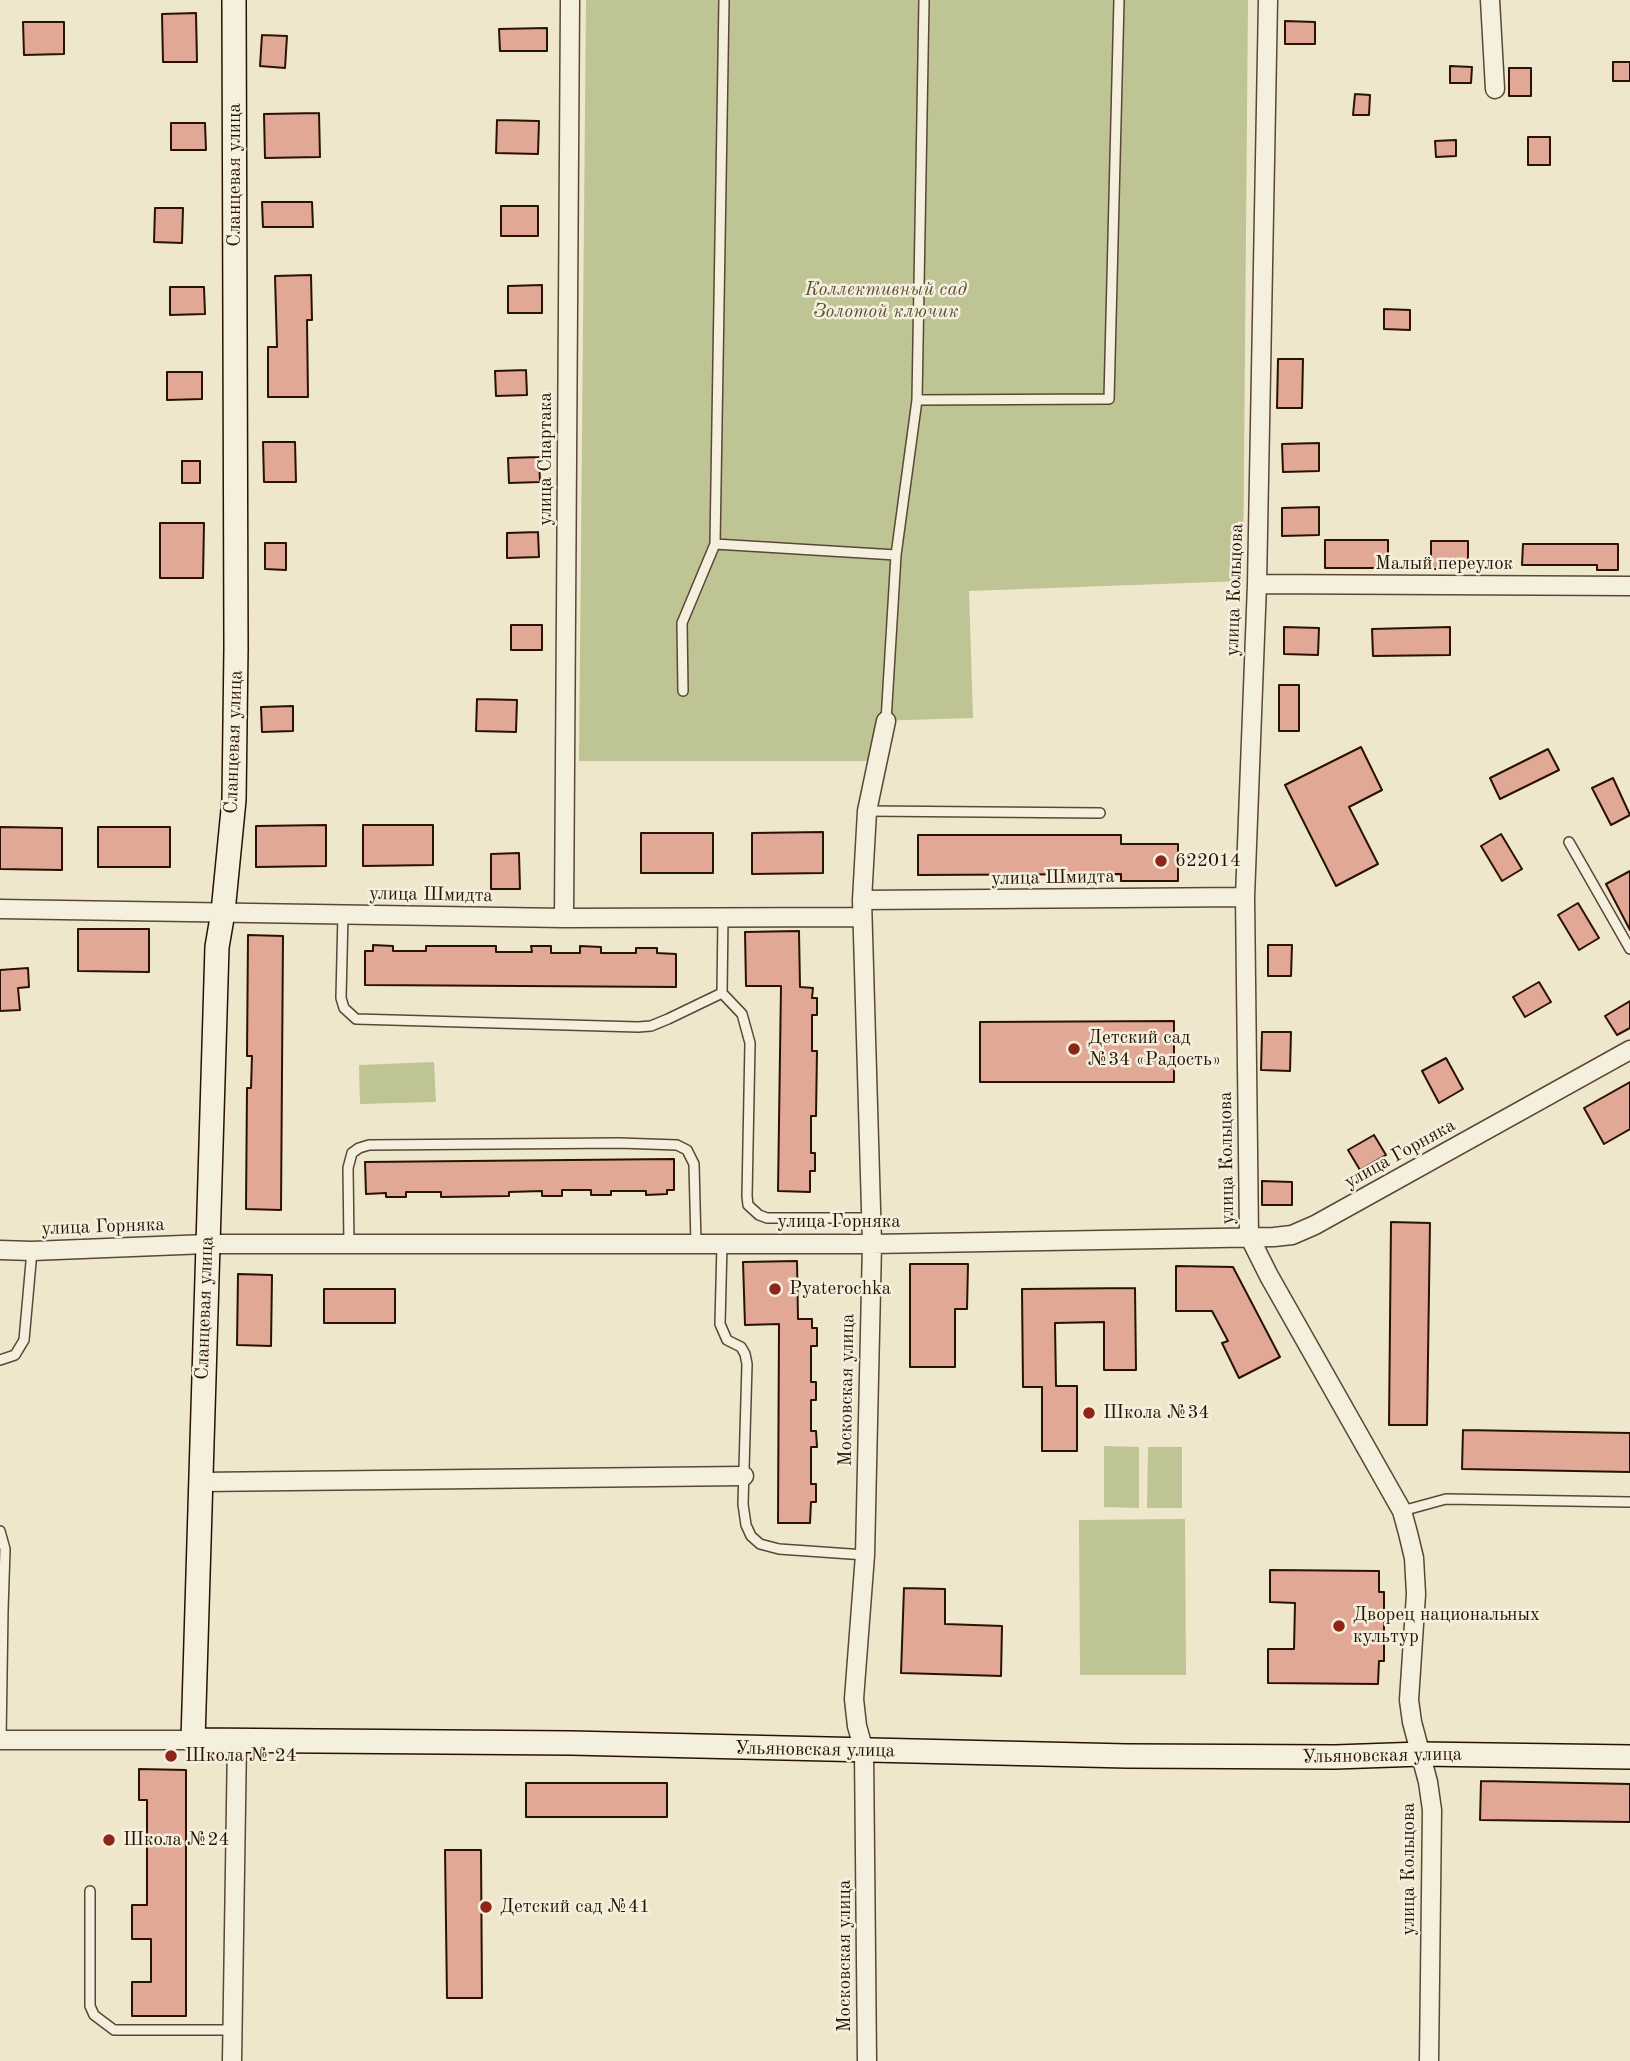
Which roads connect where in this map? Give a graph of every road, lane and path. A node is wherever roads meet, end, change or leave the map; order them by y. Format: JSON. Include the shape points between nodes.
{"nodes":[{"id":1,"x":234,"y":0,"type":"edge"},
{"id":2,"x":570,"y":0,"type":"edge"},
{"id":3,"x":724,"y":0,"type":"edge"},
{"id":4,"x":923,"y":0,"type":"edge"},
{"id":5,"x":1119,"y":0,"type":"edge"},
{"id":6,"x":1268,"y":0,"type":"edge"},
{"id":7,"x":1490,"y":0,"type":"edge"},
{"id":8,"x":1495,"y":89,"type":"dead end"},
{"id":9,"x":917,"y":400,"type":"junction"},
{"id":10,"x":715,"y":544,"type":"junction"},
{"id":11,"x":896,"y":555,"type":"junction"},
{"id":12,"x":1257,"y":584,"type":"junction"},
{"id":13,"x":1630,"y":586,"type":"edge"},
{"id":14,"x":683,"y":691,"type":"dead end"},
{"id":15,"x":886,"y":721,"type":"joint"},
{"id":16,"x":867,"y":811,"type":"junction"},
{"id":17,"x":1100,"y":813,"type":"dead end"},
{"id":18,"x":1569,"y":842,"type":"dead end"},
{"id":19,"x":1245,"y":897,"type":"junction"},
{"id":20,"x":0,"y":909,"type":"edge"},
{"id":21,"x":862,"y":909,"type":"junction"},
{"id":22,"x":223,"y":912,"type":"junction"},
{"id":23,"x":343,"y":914,"type":"junction"},
{"id":24,"x":723,"y":917,"type":"junction"},
{"id":25,"x":564,"y":918,"type":"junction"},
{"id":26,"x":1630,"y":950,"type":"edge"},
{"id":27,"x":722,"y":993,"type":"junction"},
{"id":28,"x":1630,"y":1050,"type":"edge"},
{"id":29,"x":871,"y":1218,"type":"junction"},
{"id":30,"x":1249,"y":1236,"type":"junction"},
{"id":31,"x":206,"y":1244,"type":"junction"},
{"id":32,"x":349,"y":1244,"type":"junction"},
{"id":33,"x":696,"y":1244,"type":"junction"},
{"id":34,"x":722,"y":1244,"type":"junction"},
{"id":35,"x":872,"y":1244,"type":"junction"},
{"id":36,"x":0,"y":1250,"type":"edge"},
{"id":37,"x":33,"y":1251,"type":"junction"},
{"id":38,"x":0,"y":1360,"type":"edge"},
{"id":39,"x":744,"y":1476,"type":"junction"},
{"id":40,"x":200,"y":1482,"type":"junction"},
{"id":41,"x":1630,"y":1502,"type":"edge"},
{"id":42,"x":1402,"y":1511,"type":"junction"},
{"id":43,"x":0,"y":1531,"type":"edge"},
{"id":44,"x":865,"y":1555,"type":"junction"},
{"id":45,"x":1,"y":1610,"type":"edge"},
{"id":46,"x":0,"y":1740,"type":"edge"},
{"id":47,"x":193,"y":1740,"type":"junction"},
{"id":48,"x":237,"y":1741,"type":"junction"},
{"id":49,"x":864,"y":1751,"type":"junction"},
{"id":50,"x":1421,"y":1754,"type":"junction"},
{"id":51,"x":1630,"y":1756,"type":"edge"},
{"id":52,"x":90,"y":1891,"type":"dead end"},
{"id":53,"x":233,"y":2030,"type":"junction"},
{"id":54,"x":232,"y":2061,"type":"edge"},
{"id":55,"x":867,"y":2061,"type":"edge"},
{"id":56,"x":1429,"y":2061,"type":"edge"}],
"edges":[{"from":1,"to":22,"type":"main road","name":"Сланцевая улица","via":[[236,648],[234,800]]},
{"from":2,"to":25,"type":"street","name":"улица Спартака"},
{"from":3,"to":10,"type":"lane"},
{"from":4,"to":9,"type":"lane"},
{"from":5,"to":9,"type":"lane","via":[[1109,399]]},
{"from":6,"to":12,"type":"street","name":"улица Кольцова"},
{"from":7,"to":8,"type":"street"},
{"from":9,"to":11,"type":"lane"},
{"from":10,"to":11,"type":"lane"},
{"from":10,"to":14,"type":"lane","via":[[681,623]]},
{"from":11,"to":15,"type":"lane"},
{"from":12,"to":13,"type":"street","name":"Малый переулок"},
{"from":12,"to":19,"type":"street","name":"улица Кольцова"},
{"from":15,"to":16,"type":"street","name":"Московская улица"},
{"from":16,"to":17,"type":"lane"},
{"from":16,"to":21,"type":"street","name":"Московская улица"},
{"from":18,"to":26,"type":"lane"},
{"from":19,"to":21,"type":"street","name":"улица Шмидта"},
{"from":19,"to":30,"type":"street","name":"улица Кольцова"},
{"from":20,"to":22,"type":"street","name":"улица Шмидта"},
{"from":21,"to":24,"type":"street","name":"улица Шмидта"},
{"from":21,"to":29,"type":"street","name":"Московская улица"},
{"from":22,"to":23,"type":"street","name":"улица Шмидта"},
{"from":22,"to":31,"type":"main road","name":"Сланцевая улица","via":[[216,947]]},
{"from":23,"to":25,"type":"street","name":"улица Шмидта"},
{"from":23,"to":27,"type":"lane","via":[[341,998],[356,1019],[638,1027],[668,1019]]},
{"from":24,"to":25,"type":"street","name":"улица Шмидта"},
{"from":24,"to":27,"type":"lane"},
{"from":27,"to":29,"type":"lane","via":[[742,1014],[750,1043],[748,1205],[766,1218]]},
{"from":28,"to":30,"type":"street","name":"улица Горняка","via":[[1315,1225],[1292,1235]]},
{"from":29,"to":35,"type":"street","name":"Московская улица"},
{"from":30,"to":35,"type":"street","name":"улица Горняка"},
{"from":30,"to":42,"type":"street","name":"улица Кольцова"},
{"from":31,"to":32,"type":"street","name":"улица Горняка"},
{"from":31,"to":37,"type":"street","name":"улица Горняка"},
{"from":31,"to":40,"type":"main road","name":"Сланцевая улица"},
{"from":32,"to":33,"type":"street","name":"улица Горняка"},
{"from":32,"to":33,"type":"lane","via":[[348,1168],[352,1153],[359,1148],[619,1143],[677,1145],[687,1150],[694,1164]]},
{"from":33,"to":34,"type":"street","name":"улица Горняка"},
{"from":34,"to":35,"type":"street","name":"улица Горняка"},
{"from":34,"to":39,"type":"lane","via":[[720,1324],[727,1340],[741,1348],[747,1364]]},
{"from":35,"to":44,"type":"street","name":"Московская улица"},
{"from":36,"to":37,"type":"street","name":"улица Горняка"},
{"from":37,"to":38,"type":"lane","via":[[24,1340],[15,1355]]},
{"from":39,"to":40,"type":"street"},
{"from":39,"to":44,"type":"lane","via":[[746,1525],[760,1544]]},
{"from":40,"to":47,"type":"main road","name":"Сланцевая улица"},
{"from":41,"to":42,"type":"lane","via":[[1446,1499]]},
{"from":42,"to":50,"type":"street","name":"улица Кольцова","via":[[1416,1594],[1409,1700]]},
{"from":43,"to":45,"type":"lane","via":[[5,1549]]},
{"from":44,"to":49,"type":"street","name":"Московская улица","via":[[854,1699]]},
{"from":45,"to":46,"type":"lane"},
{"from":46,"to":47,"type":"street","name":"Ульяновская улица"},
{"from":47,"to":48,"type":"main road","name":"Ульяновская улица"},
{"from":48,"to":49,"type":"main road","name":"Ульяновская улица"},
{"from":48,"to":53,"type":"street"},
{"from":49,"to":50,"type":"main road","name":"Ульяновская улица","via":[[1140,1756]]},
{"from":49,"to":55,"type":"street","name":"Московская улица"},
{"from":50,"to":51,"type":"main road","name":"Ульяновская улица"},
{"from":50,"to":56,"type":"street","name":"улица Кольцова","via":[[1432,1810]]},
{"from":52,"to":53,"type":"lane","via":[[90,2006],[94,2015],[114,2030]]},
{"from":53,"to":54,"type":"street"}]}
